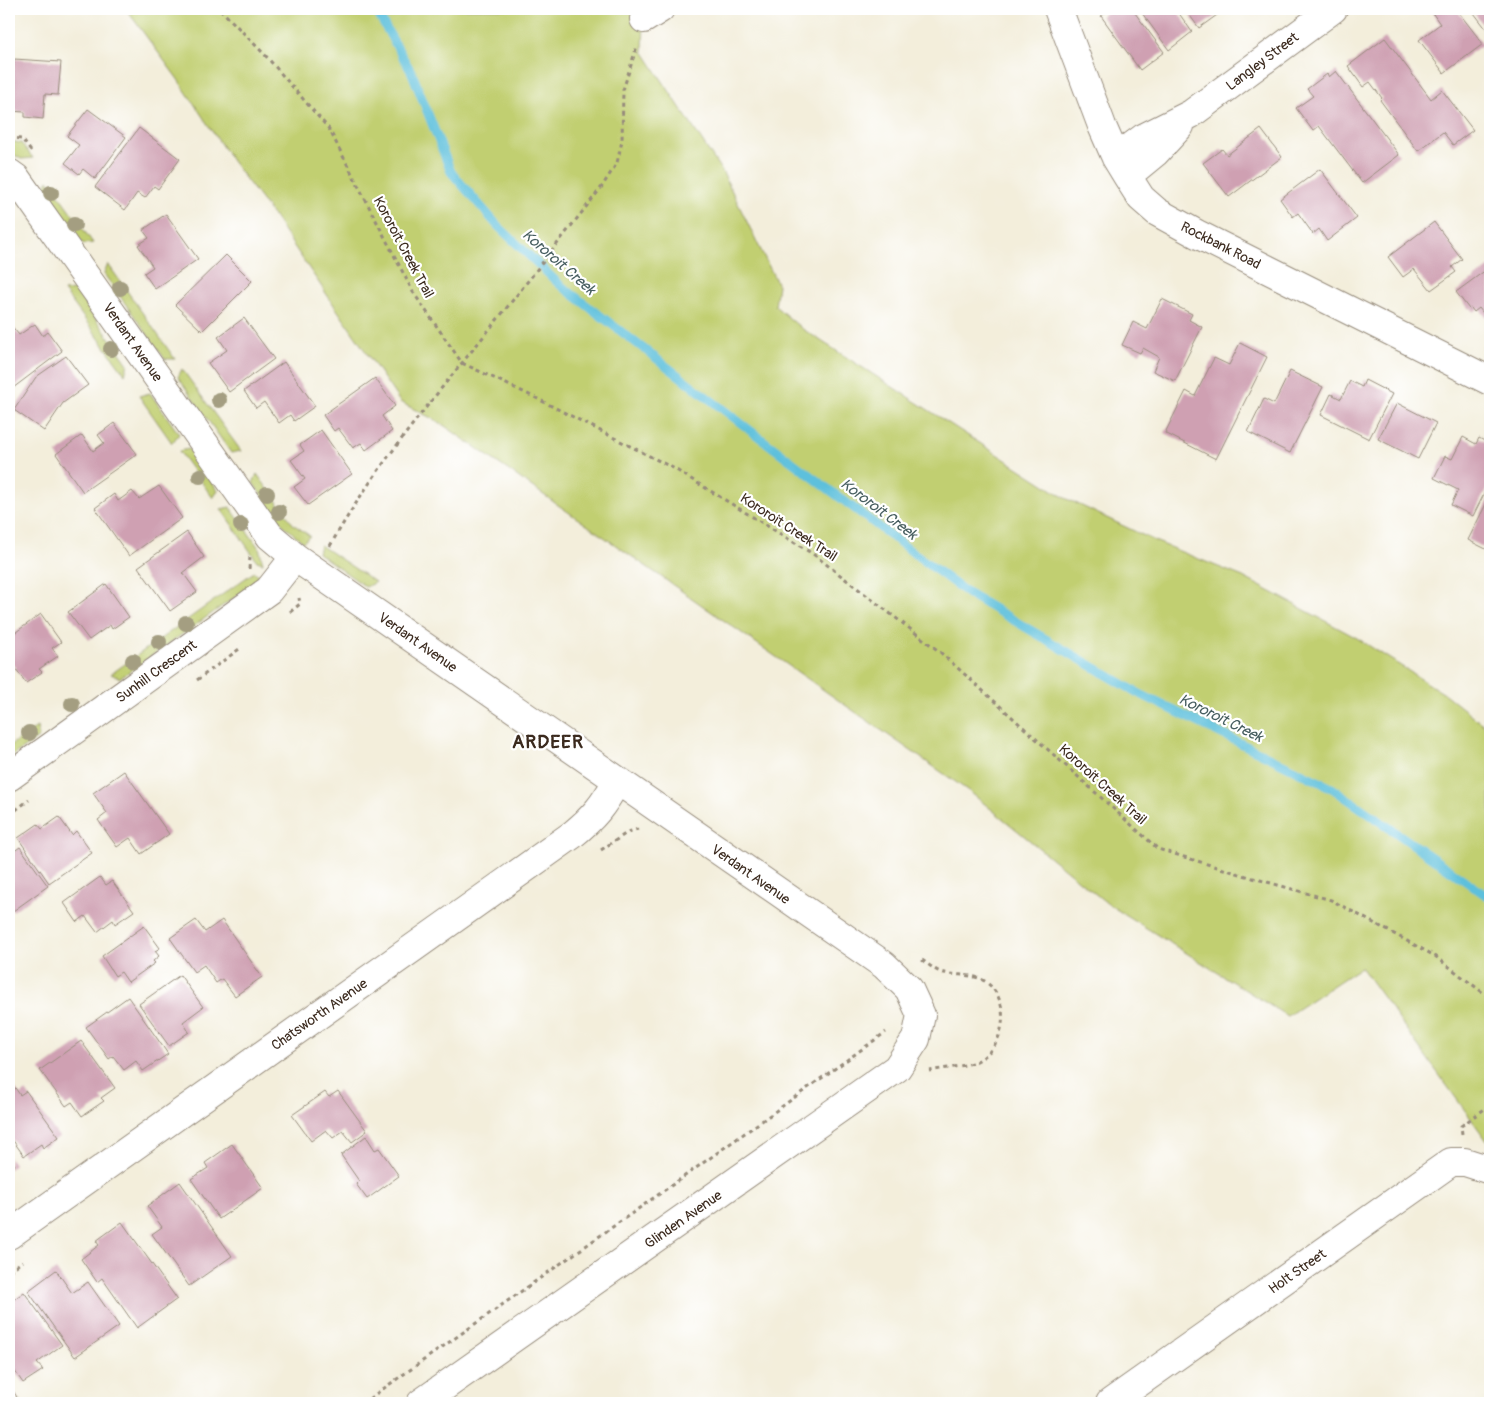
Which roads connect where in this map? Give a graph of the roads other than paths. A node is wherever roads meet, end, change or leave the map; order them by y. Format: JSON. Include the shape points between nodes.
{"nodes":[{"id":1,"x":1058,"y":9,"type":"edge"},
{"id":2,"x":1332,"y":9,"type":"edge"},
{"id":3,"x":1121,"y":167,"type":"junction"},
{"id":4,"x":9,"y":174,"type":"edge"},
{"id":5,"x":1490,"y":381,"type":"edge"},
{"id":6,"x":295,"y":557,"type":"junction"},
{"id":7,"x":9,"y":776,"type":"edge"},
{"id":8,"x":618,"y":781,"type":"junction"},
{"id":9,"x":921,"y":1016,"type":"joint"},
{"id":10,"x":1478,"y":1166,"type":"edge"},
{"id":11,"x":9,"y":1234,"type":"edge"},
{"id":12,"x":421,"y":1403,"type":"edge"},
{"id":13,"x":1110,"y":1403,"type":"edge"}],
"edges":[{"from":1,"to":3,"type":"street","name":"Rockbank Road"},
{"from":2,"to":3,"type":"street","name":"Langley Street","via":[[1191,114],[1155,153]]},
{"from":3,"to":5,"type":"street","name":"Rockbank Road","via":[[1141,198],[1157,212]]},
{"from":4,"to":6,"type":"street","name":"Verdant Avenue","via":[[16,178],[270,536]]},
{"from":6,"to":7,"type":"street","name":"Sunhill Crescent","via":[[269,590]]},
{"from":6,"to":8,"type":"street","name":"Verdant Avenue"},
{"from":8,"to":9,"type":"street","name":"Verdant Avenue","via":[[884,966],[908,989]]},
{"from":8,"to":11,"type":"street","name":"Chatsworth Avenue","via":[[601,808],[572,835]]},
{"from":9,"to":12,"type":"street","name":"Glinden Avenue","via":[[916,1039],[897,1068]]},
{"from":10,"to":13,"type":"street","name":"Holt Street","via":[[1451,1162]]}]}
